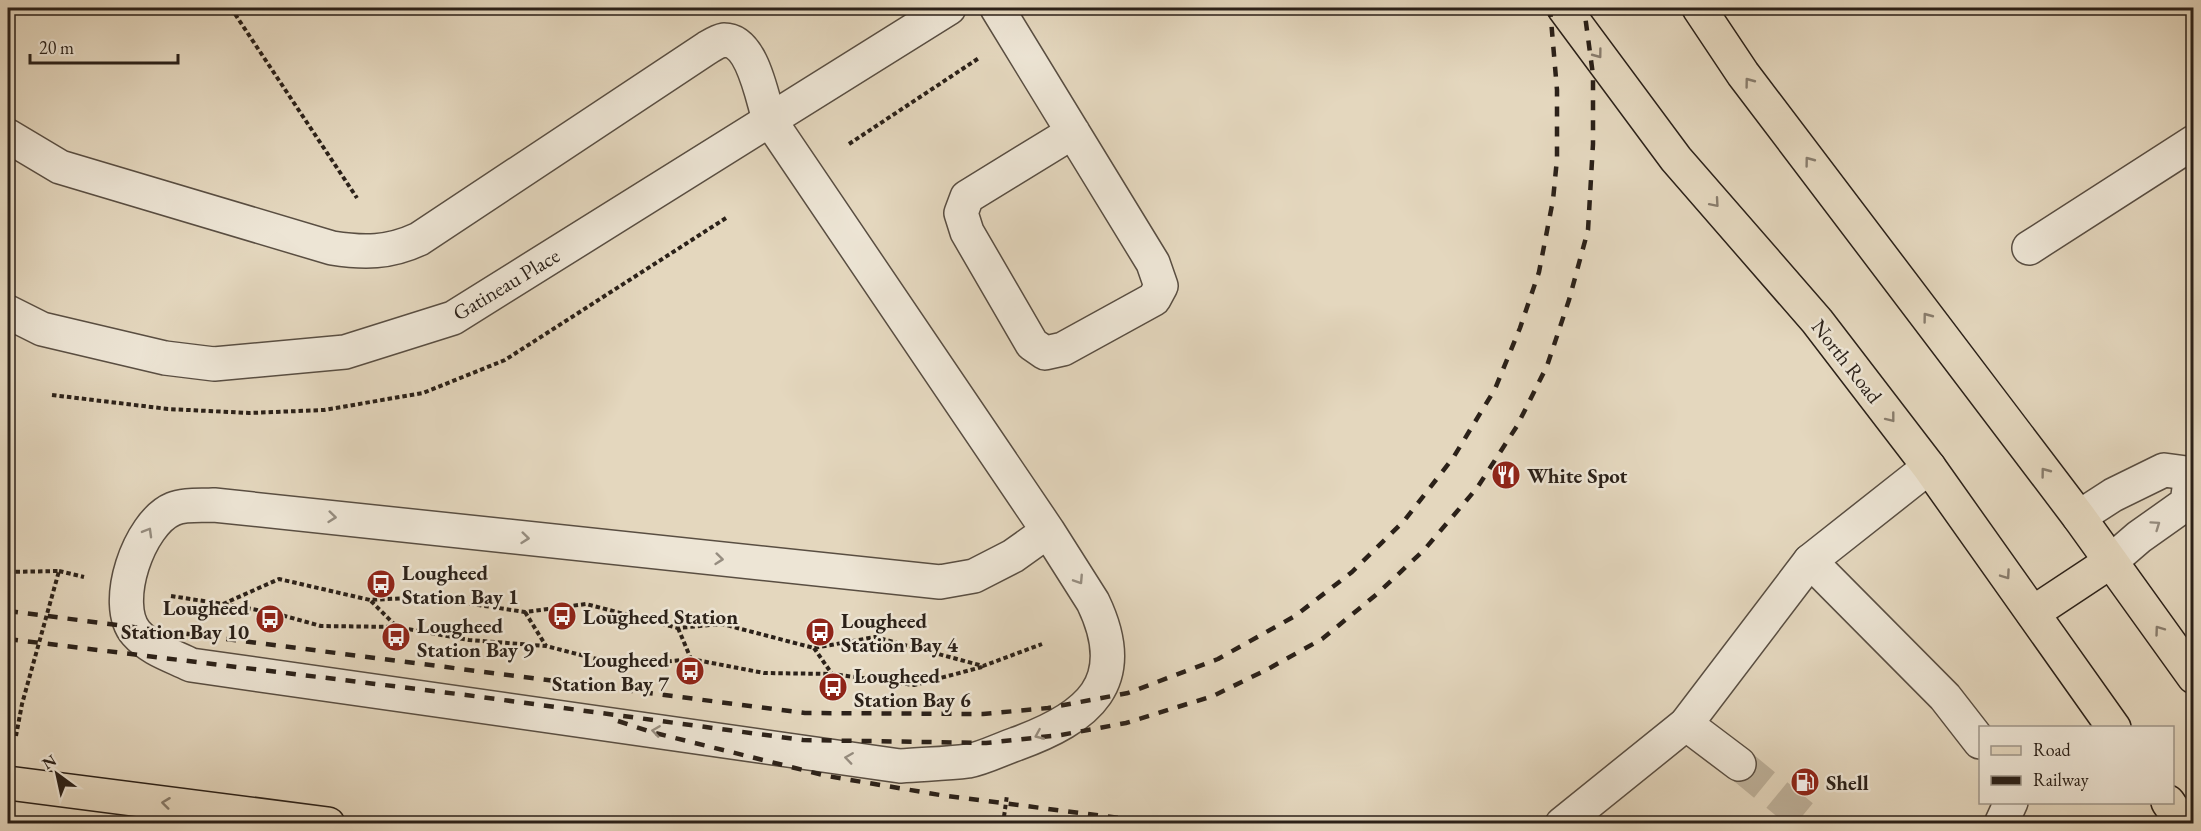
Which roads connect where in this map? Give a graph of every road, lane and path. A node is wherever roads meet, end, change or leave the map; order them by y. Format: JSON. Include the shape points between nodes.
{"nodes":[{"id":1,"x":231,"y":8,"type":"edge"},
{"id":2,"x":949,"y":8,"type":"edge"},
{"id":3,"x":998,"y":8,"type":"edge"},
{"id":4,"x":1564,"y":8,"type":"edge"},
{"id":5,"x":1699,"y":8,"type":"edge"},
{"id":6,"x":1014,"y":35,"type":"junction"},
{"id":7,"x":769,"y":119,"type":"junction"},
{"id":8,"x":1073,"y":132,"type":"junction"},
{"id":9,"x":8,"y":136,"type":"edge"},
{"id":10,"x":2193,"y":142,"type":"edge"},
{"id":11,"x":849,"y":144,"type":"dead end"},
{"id":12,"x":357,"y":198,"type":"dead end"},
{"id":13,"x":2029,"y":248,"type":"dead end"},
{"id":14,"x":8,"y":312,"type":"edge"},
{"id":15,"x":1929,"y":467,"type":"junction"},
{"id":16,"x":2192,"y":474,"type":"edge"},
{"id":17,"x":2079,"y":517,"type":"junction"},
{"id":18,"x":1048,"y":531,"type":"junction"},
{"id":19,"x":1810,"y":561,"type":"junction"},
{"id":20,"x":2110,"y":562,"type":"junction"},
{"id":21,"x":59,"y":571,"type":"junction"},
{"id":22,"x":8,"y":572,"type":"edge"},
{"id":23,"x":84,"y":577,"type":"dead end"},
{"id":24,"x":171,"y":596,"type":"dead end"},
{"id":25,"x":370,"y":600,"type":"junction"},
{"id":26,"x":223,"y":604,"type":"junction"},
{"id":27,"x":525,"y":612,"type":"junction"},
{"id":28,"x":2032,"y":614,"type":"junction"},
{"id":29,"x":397,"y":627,"type":"junction"},
{"id":30,"x":678,"y":628,"type":"junction"},
{"id":31,"x":1042,"y":644,"type":"dead end"},
{"id":32,"x":546,"y":646,"type":"junction"},
{"id":33,"x":814,"y":648,"type":"junction"},
{"id":34,"x":691,"y":659,"type":"junction"},
{"id":35,"x":983,"y":666,"type":"junction"},
{"id":36,"x":832,"y":674,"type":"junction"},
{"id":37,"x":2193,"y":677,"type":"edge"},
{"id":38,"x":1686,"y":724,"type":"junction"},
{"id":39,"x":2113,"y":726,"type":"edge"},
{"id":40,"x":16,"y":736,"type":"dead end"},
{"id":41,"x":1979,"y":741,"type":"edge"},
{"id":42,"x":1739,"y":764,"type":"tunnel mouth"},
{"id":43,"x":8,"y":783,"type":"edge"},
{"id":44,"x":1006,"y":795,"type":"dead end"},
{"id":45,"x":2010,"y":804,"type":"edge"},
{"id":46,"x":2169,"y":804,"type":"edge"},
{"id":47,"x":328,"y":824,"type":"edge"},
{"id":48,"x":1003,"y":824,"type":"edge"},
{"id":49,"x":1562,"y":824,"type":"edge"},
{"id":50,"x":2001,"y":824,"type":"edge"},
{"id":51,"x":2182,"y":824,"type":"edge"}],
"edges":[{"from":1,"to":12,"type":"path"},
{"from":2,"to":7,"type":"street","name":"Gatineau Place"},
{"from":3,"to":6,"type":"street"},
{"from":4,"to":15,"type":"main road","name":"North Road","one_way":true,"via":[[1676,159],[1817,321]]},
{"from":17,"to":5,"type":"main road","one_way":true,"via":[[1743,74]]},
{"from":6,"to":8,"type":"street"},
{"from":6,"to":11,"type":"path"},
{"from":7,"to":9,"type":"street","via":[[750,57],[733,41],[722,40],[418,239],[383,251],[358,252],[332,248],[60,167]]},
{"from":7,"to":14,"type":"street","name":"Gatineau Place","via":[[453,318],[345,352],[214,364],[165,358],[42,329]]},
{"from":7,"to":18,"type":"street"},
{"from":8,"to":8,"type":"street","via":[[1153,263],[1161,286],[1154,299],[1063,349],[1046,352],[1032,344],[966,232],[961,213],[967,197]]},
{"from":10,"to":13,"type":"street"},
{"from":15,"to":19,"type":"street"},
{"from":15,"to":28,"type":"main road","name":"North Road","one_way":true},
{"from":16,"to":17,"type":"street","via":[[2164,470]]},
{"from":20,"to":16,"type":"street","one_way":true,"via":[[2187,503]]},
{"from":17,"to":20,"type":"main road"},
{"from":18,"to":18,"type":"street","one_way":true,"via":[[1099,614],[1108,645],[1108,671],[1095,698],[1071,718],[1041,734],[969,760],[900,766],[191,664],[156,649],[135,632],[126,610],[135,555],[152,524],[173,508],[213,505],[940,582],[974,576],[1013,556]]},
{"from":19,"to":38,"type":"street"},
{"from":19,"to":41,"type":"street","via":[[1945,697]]},
{"from":20,"to":28,"type":"main road"},
{"from":37,"to":20,"type":"main road","one_way":true},
{"from":21,"to":22,"type":"path"},
{"from":21,"to":23,"type":"path"},
{"from":21,"to":40,"type":"path"},
{"from":24,"to":26,"type":"path"},
{"from":25,"to":26,"type":"path","via":[[279,579]]},
{"from":25,"to":27,"type":"path","via":[[425,597]]},
{"from":25,"to":29,"type":"path"},
{"from":26,"to":29,"type":"path","via":[[321,626]]},
{"from":27,"to":30,"type":"path","via":[[586,604]]},
{"from":27,"to":32,"type":"path"},
{"from":28,"to":39,"type":"main road","name":"North Road"},
{"from":29,"to":32,"type":"path","via":[[469,640]]},
{"from":30,"to":33,"type":"path","via":[[722,624]]},
{"from":30,"to":34,"type":"path"},
{"from":31,"to":35,"type":"path"},
{"from":32,"to":34,"type":"path","via":[[624,666]]},
{"from":33,"to":35,"type":"path","via":[[875,637]]},
{"from":33,"to":36,"type":"path"},
{"from":34,"to":36,"type":"path","via":[[764,673]]},
{"from":35,"to":36,"type":"path","via":[[914,685]]},
{"from":38,"to":42,"type":"street"},
{"from":38,"to":49,"type":"street"},
{"from":47,"to":43,"type":"main road","one_way":true},
{"from":44,"to":48,"type":"path"},
{"from":45,"to":50,"type":"street"},
{"from":46,"to":51,"type":"main road"}]}
